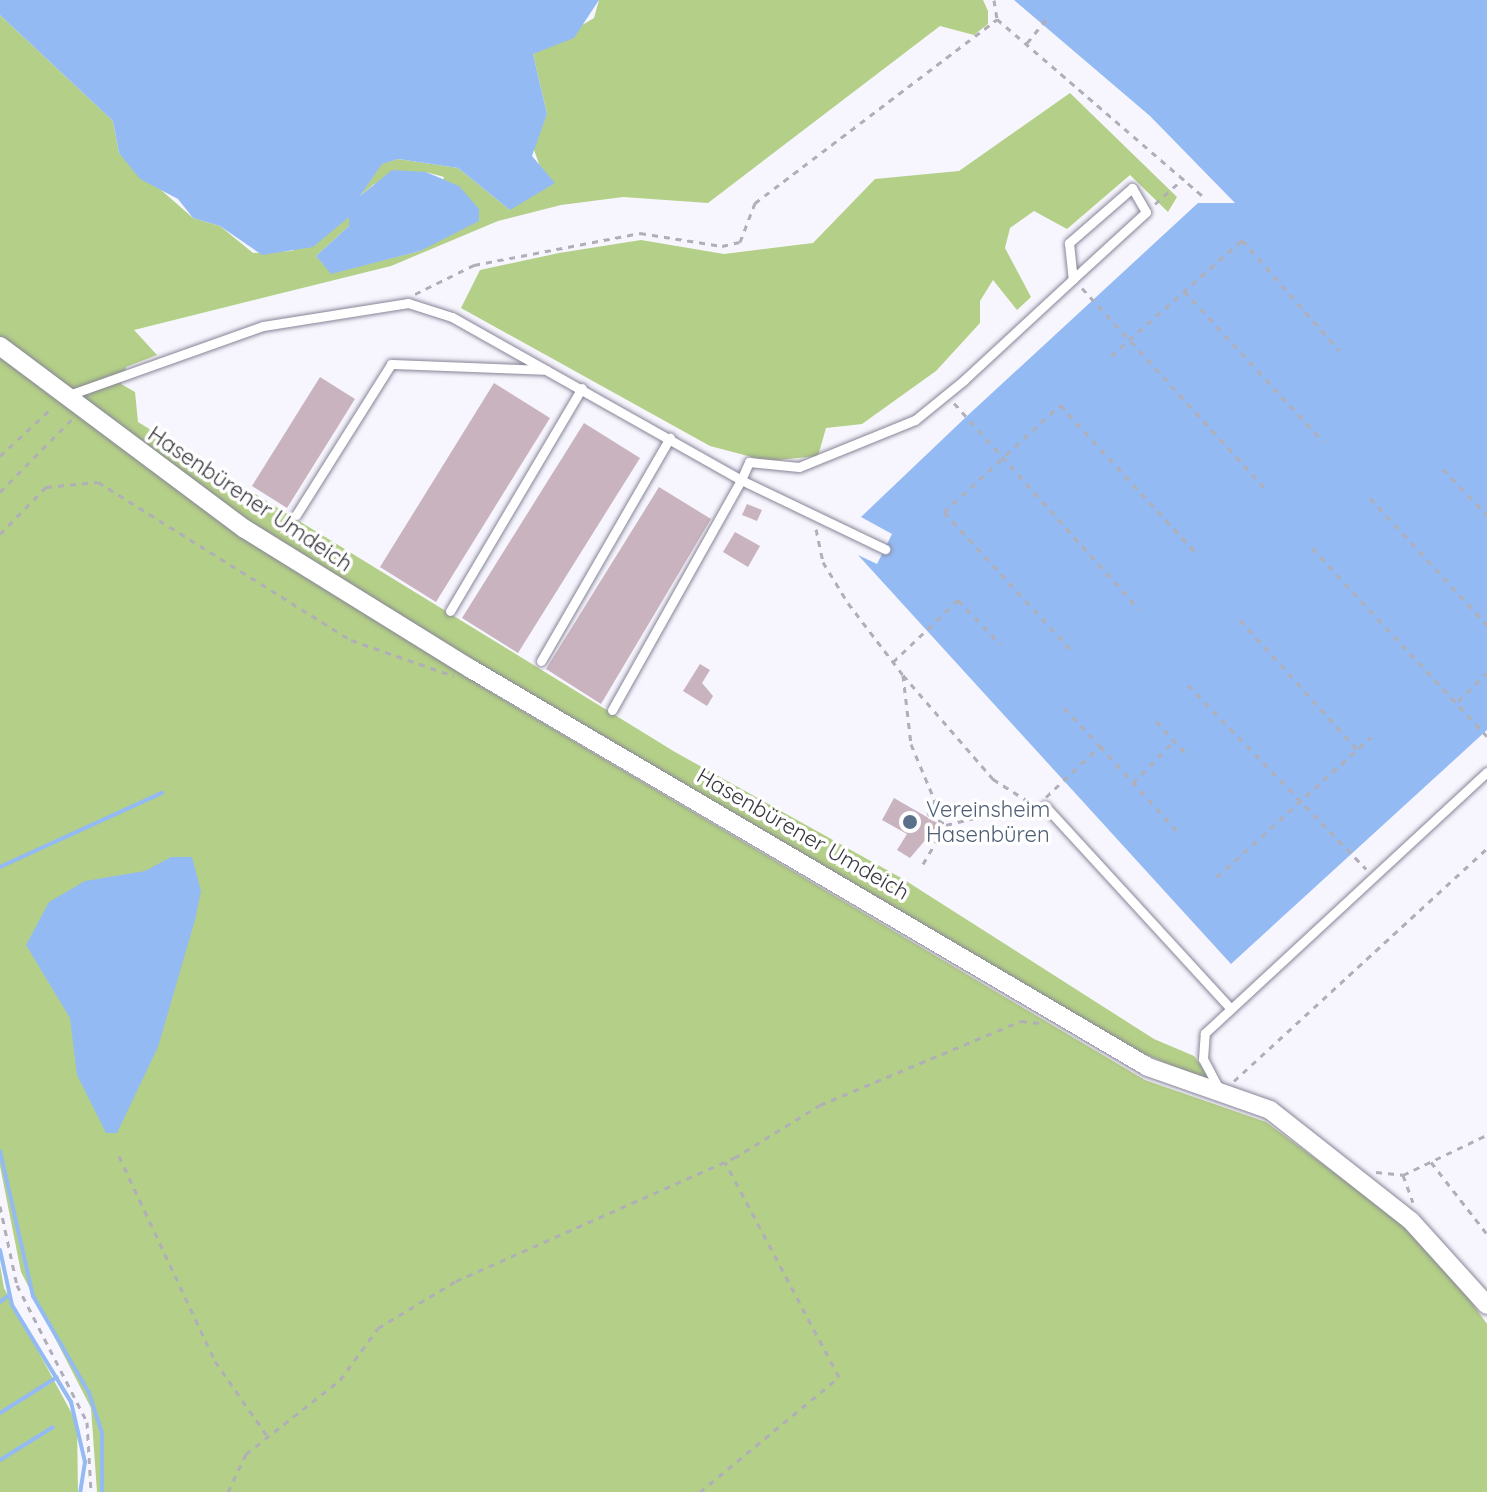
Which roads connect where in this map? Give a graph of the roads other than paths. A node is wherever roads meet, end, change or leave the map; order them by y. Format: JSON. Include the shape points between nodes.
{"nodes":[{"id":1,"x":1073,"y":279,"type":"junction"},
{"id":2,"x":0,"y":346,"type":"edge"},
{"id":3,"x":549,"y":370,"type":"junction"},
{"id":4,"x":582,"y":388,"type":"junction"},
{"id":5,"x":63,"y":397,"type":"junction"},
{"id":6,"x":670,"y":438,"type":"junction"},
{"id":7,"x":741,"y":480,"type":"junction"},
{"id":8,"x":296,"y":515,"type":"dead end"},
{"id":9,"x":885,"y":549,"type":"dead end"},
{"id":10,"x":450,"y":611,"type":"dead end"},
{"id":11,"x":541,"y":661,"type":"dead end"},
{"id":12,"x":612,"y":710,"type":"dead end"},
{"id":13,"x":1487,"y":772,"type":"edge"},
{"id":14,"x":1041,"y":806,"type":"road end"},
{"id":15,"x":1230,"y":1008,"type":"junction"},
{"id":16,"x":1221,"y":1092,"type":"junction"},
{"id":17,"x":1487,"y":1305,"type":"edge"}],
"edges":[{"from":1,"to":1,"type":"lane","via":[[1069,243],[1121,192],[1132,188],[1142,195],[1146,212]]},
{"from":1,"to":7,"type":"lane","via":[[946,394],[874,441],[799,467],[749,462]]},
{"from":2,"to":5,"type":"street","name":"Hasenbürener Umdeich"},
{"from":3,"to":4,"type":"lane"},
{"from":3,"to":5,"type":"lane","via":[[431,307],[408,303],[263,326]]},
{"from":3,"to":8,"type":"lane","via":[[391,364]]},
{"from":4,"to":6,"type":"lane"},
{"from":4,"to":10,"type":"lane"},
{"from":5,"to":16,"type":"street","name":"Hasenbürener Umdeich","via":[[245,529],[471,669],[1148,1067]]},
{"from":6,"to":7,"type":"lane"},
{"from":6,"to":11,"type":"lane"},
{"from":7,"to":9,"type":"lane"},
{"from":7,"to":12,"type":"lane"},
{"from":13,"to":15,"type":"lane"},
{"from":14,"to":15,"type":"lane"},
{"from":15,"to":16,"type":"lane","via":[[1201,1046]]},
{"from":16,"to":17,"type":"street","name":"Hasenbürener Umdeich","via":[[1270,1110],[1358,1177],[1411,1221]]}]}
